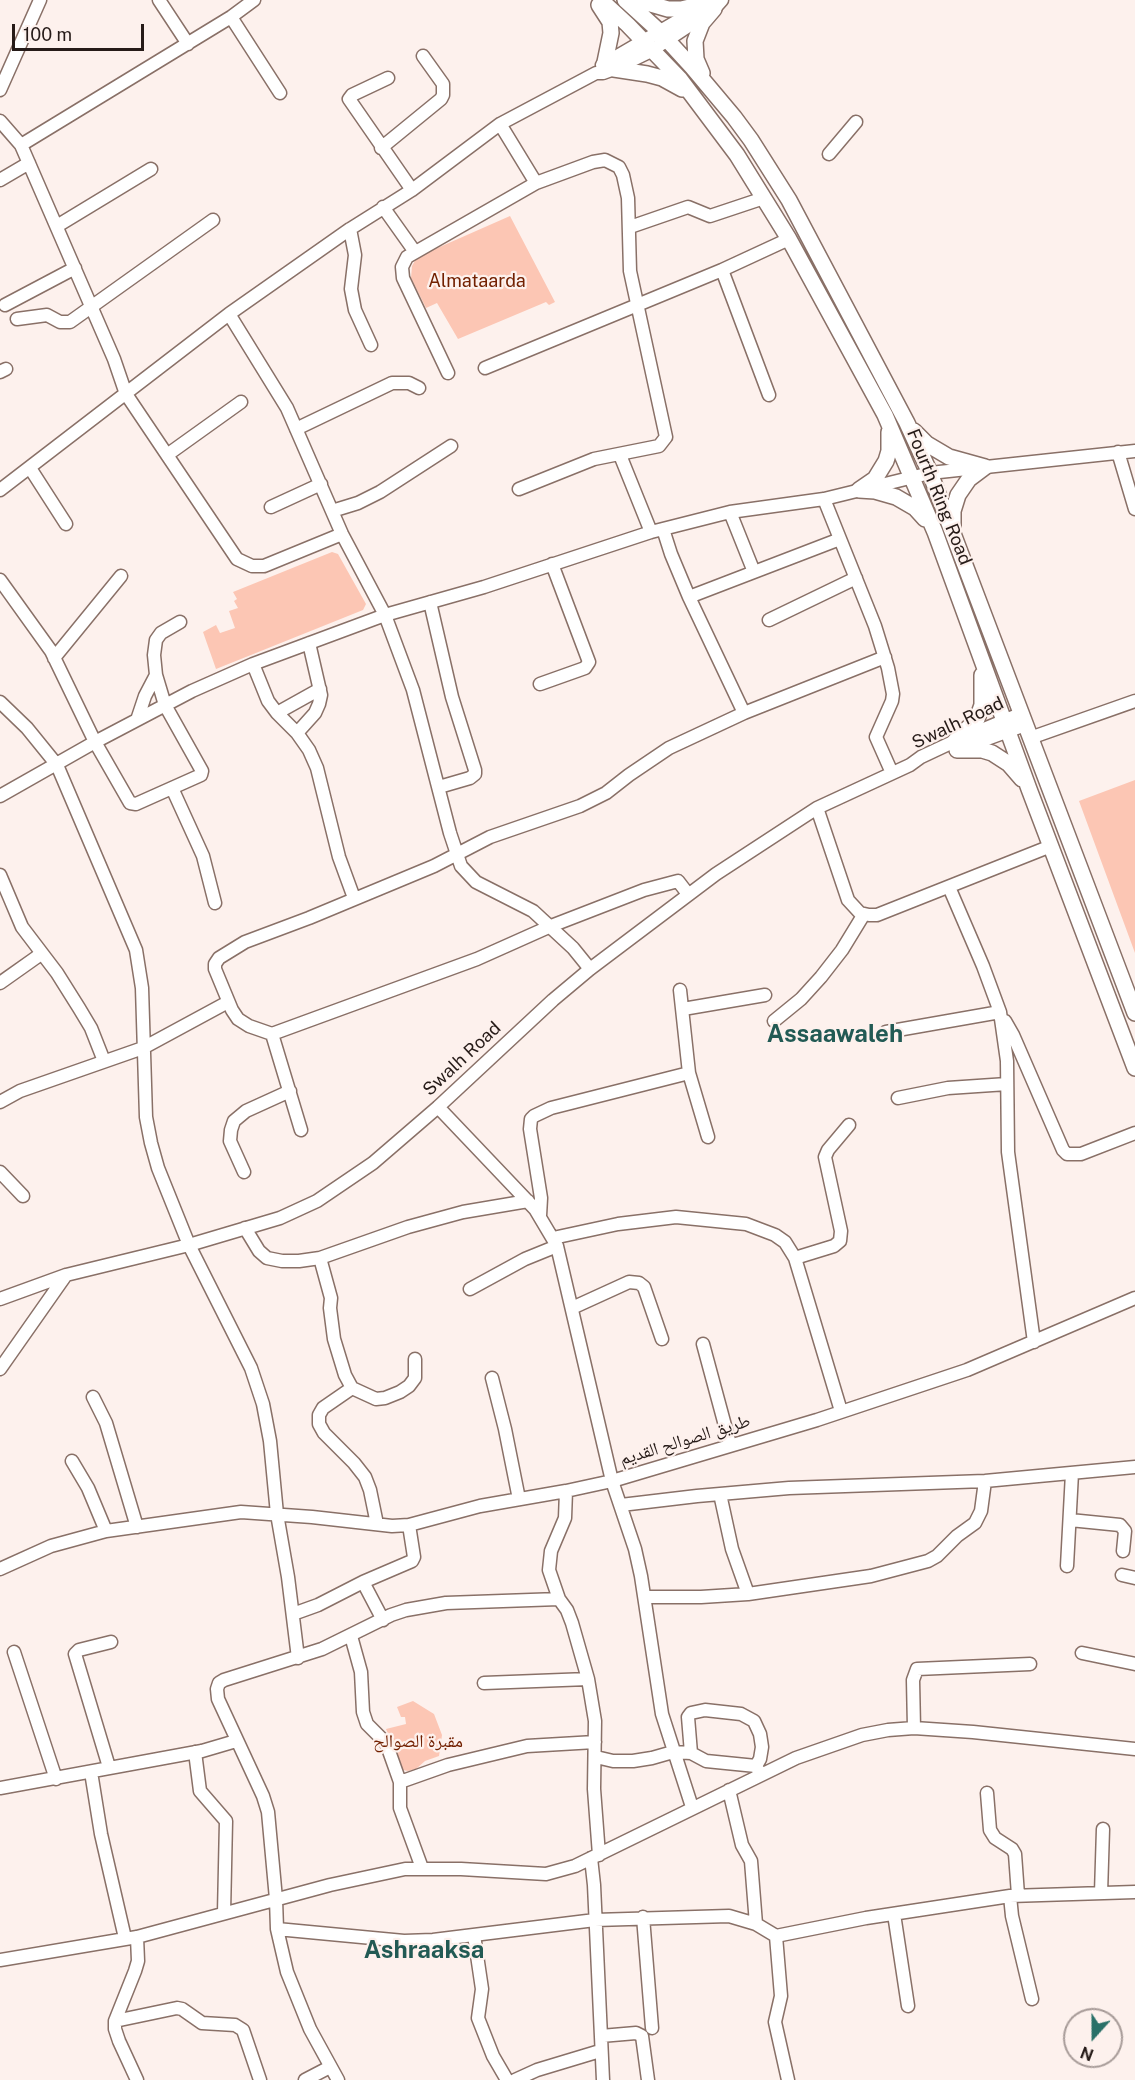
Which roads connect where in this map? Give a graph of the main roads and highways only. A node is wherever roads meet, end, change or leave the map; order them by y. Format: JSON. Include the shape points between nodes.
{"nodes":[{"id":1,"x":596,"y":0,"type":"edge"},
{"id":2,"x":601,"y":0,"type":"edge"},
{"id":3,"x":625,"y":0,"type":"edge"},
{"id":4,"x":637,"y":0,"type":"edge"},
{"id":5,"x":716,"y":3,"type":"edge"},
{"id":6,"x":708,"y":86,"type":"junction"},
{"id":7,"x":700,"y":104,"type":"junction"},
{"id":8,"x":885,"y":415,"type":"junction"},
{"id":9,"x":907,"y":423,"type":"junction"},
{"id":10,"x":935,"y":532,"type":"junction"},
{"id":11,"x":953,"y":534,"type":"junction"},
{"id":12,"x":976,"y":645,"type":"junction"},
{"id":13,"x":1029,"y":789,"type":"junction"},
{"id":14,"x":1135,"y":1013,"type":"edge"},
{"id":15,"x":1135,"y":1068,"type":"edge"}],
"edges":[{"from":1,"to":7,"type":"main road","via":[[610,22],[605,68],[634,70],[662,78]]},
{"from":2,"to":7,"type":"main road","name":"Fourth Ring Road"},
{"from":3,"to":6,"type":"main road","name":"Fourth Ring Road"},
{"from":4,"to":5,"type":"main road","via":[[668,9]]},
{"from":5,"to":6,"type":"main road","via":[[698,32],[694,49]]},
{"from":6,"to":9,"type":"main road","name":"Fourth Ring Road","via":[[789,200]]},
{"from":7,"to":8,"type":"main road","name":"Fourth Ring Road","via":[[789,239]]},
{"from":8,"to":10,"type":"main road","name":"Fourth Ring Road"},
{"from":8,"to":10,"type":"main road","via":[[890,441],[886,461],[859,490],[885,493],[907,502]]},
{"from":9,"to":11,"type":"main road","name":"Fourth Ring Road"},
{"from":9,"to":11,"type":"main road","via":[[938,451],[984,467],[958,495]]},
{"from":10,"to":12,"type":"main road","name":"Fourth Ring Road"},
{"from":11,"to":14,"type":"main road","name":"Fourth Ring Road"},
{"from":12,"to":13,"type":"main road","name":"Fourth Ring Road"},
{"from":12,"to":13,"type":"main road","via":[[982,670],[982,705],[977,719],[956,745],[1002,758]]},
{"from":13,"to":15,"type":"main road","name":"Fourth Ring Road"}]}
